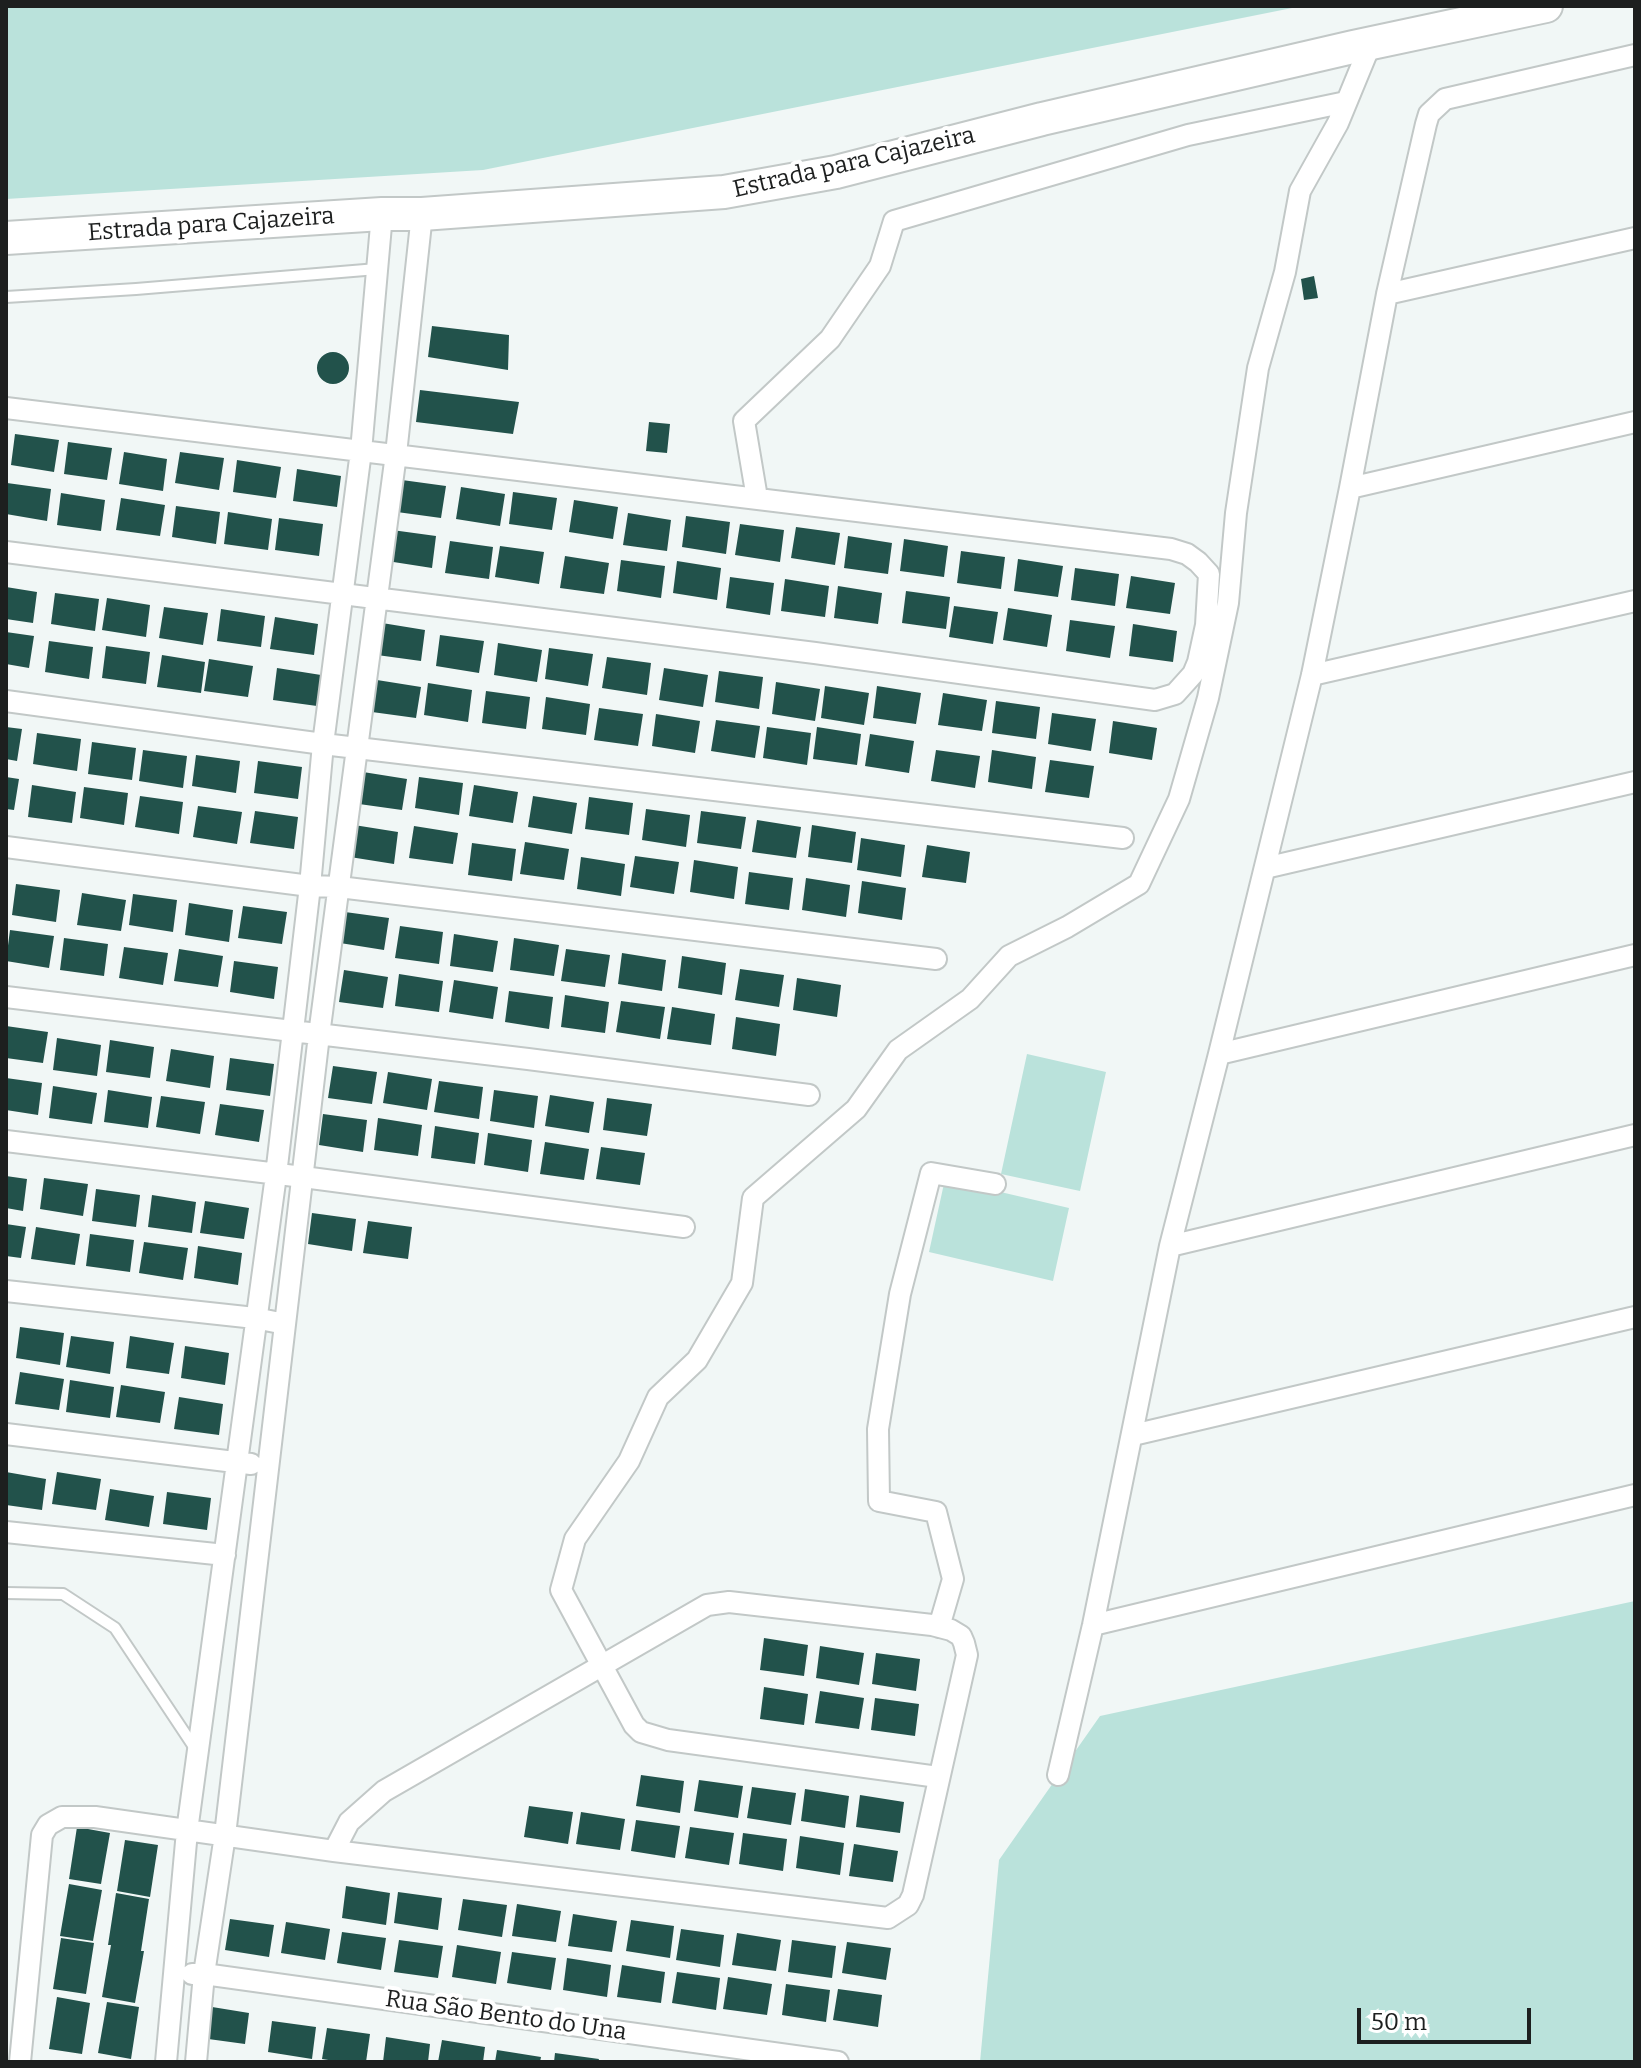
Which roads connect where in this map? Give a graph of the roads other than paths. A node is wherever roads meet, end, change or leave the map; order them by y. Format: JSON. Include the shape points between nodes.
{"nodes":[{"id":1,"x":1546,"y":6,"type":"edge"},
{"id":2,"x":1371,"y":43,"type":"junction"},
{"id":3,"x":1635,"y":55,"type":"edge"},
{"id":4,"x":1346,"y":102,"type":"junction"},
{"id":5,"x":382,"y":214,"type":"junction"},
{"id":6,"x":422,"y":214,"type":"junction"},
{"id":7,"x":6,"y":238,"type":"edge"},
{"id":8,"x":1635,"y":238,"type":"edge"},
{"id":9,"x":377,"y":269,"type":"junction"},
{"id":10,"x":1387,"y":294,"type":"junction"},
{"id":11,"x":6,"y":297,"type":"edge"},
{"id":12,"x":6,"y":408,"type":"edge"},
{"id":13,"x":1635,"y":422,"type":"edge"},
{"id":14,"x":361,"y":451,"type":"junction"},
{"id":15,"x":396,"y":454,"type":"junction"},
{"id":16,"x":1350,"y":488,"type":"junction"},
{"id":17,"x":757,"y":498,"type":"junction"},
{"id":18,"x":6,"y":552,"type":"edge"},
{"id":19,"x":343,"y":595,"type":"junction"},
{"id":20,"x":376,"y":598,"type":"junction"},
{"id":21,"x":1635,"y":601,"type":"edge"},
{"id":22,"x":1312,"y":675,"type":"junction"},
{"id":23,"x":6,"y":701,"type":"edge"},
{"id":24,"x":323,"y":744,"type":"junction"},
{"id":25,"x":357,"y":747,"type":"junction"},
{"id":26,"x":1635,"y":782,"type":"edge"},
{"id":27,"x":1123,"y":838,"type":"dead end"},
{"id":28,"x":6,"y":847,"type":"edge"},
{"id":29,"x":1265,"y":868,"type":"junction"},
{"id":30,"x":310,"y":886,"type":"junction"},
{"id":31,"x":339,"y":887,"type":"junction"},
{"id":32,"x":1635,"y":955,"type":"edge"},
{"id":33,"x":936,"y":959,"type":"dead end"},
{"id":34,"x":6,"y":997,"type":"edge"},
{"id":35,"x":292,"y":1032,"type":"junction"},
{"id":36,"x":319,"y":1035,"type":"junction"},
{"id":37,"x":1219,"y":1054,"type":"junction"},
{"id":38,"x":809,"y":1095,"type":"dead end"},
{"id":39,"x":1635,"y":1135,"type":"edge"},
{"id":40,"x":6,"y":1141,"type":"edge"},
{"id":41,"x":276,"y":1175,"type":"junction"},
{"id":42,"x":303,"y":1177,"type":"junction"},
{"id":43,"x":995,"y":1184,"type":"dead end"},
{"id":44,"x":684,"y":1227,"type":"dead end"},
{"id":45,"x":1170,"y":1246,"type":"junction"},
{"id":46,"x":6,"y":1291,"type":"edge"},
{"id":47,"x":1635,"y":1317,"type":"edge"},
{"id":48,"x":255,"y":1318,"type":"junction"},
{"id":49,"x":285,"y":1324,"type":"junction"},
{"id":50,"x":6,"y":1434,"type":"edge"},
{"id":51,"x":1133,"y":1435,"type":"junction"},
{"id":52,"x":237,"y":1463,"type":"junction"},
{"id":53,"x":267,"y":1465,"type":"junction"},
{"id":54,"x":1635,"y":1495,"type":"edge"},
{"id":55,"x":6,"y":1532,"type":"edge"},
{"id":56,"x":225,"y":1555,"type":"junction"},
{"id":57,"x":6,"y":1593,"type":"edge"},
{"id":58,"x":1093,"y":1625,"type":"junction"},
{"id":59,"x":939,"y":1627,"type":"junction"},
{"id":60,"x":602,"y":1665,"type":"junction"},
{"id":61,"x":198,"y":1752,"type":"junction"},
{"id":62,"x":1058,"y":1775,"type":"dead end"},
{"id":63,"x":938,"y":1777,"type":"junction"},
{"id":64,"x":187,"y":1831,"type":"junction"},
{"id":65,"x":225,"y":1835,"type":"junction"},
{"id":66,"x":334,"y":1851,"type":"junction"},
{"id":67,"x":175,"y":1974,"type":"junction"},
{"id":68,"x":204,"y":1974,"type":"junction"},
{"id":69,"x":20,"y":2062,"type":"edge"},
{"id":70,"x":166,"y":2062,"type":"edge"},
{"id":71,"x":196,"y":2062,"type":"edge"},
{"id":72,"x":838,"y":2062,"type":"edge"}],
"edges":[{"from":1,"to":2,"type":"main road","name":"Estrada para Cajazeira"},
{"from":2,"to":4,"type":"street"},
{"from":2,"to":6,"type":"main road","name":"Estrada para Cajazeira","via":[[772,184],[674,197]]},
{"from":3,"to":10,"type":"street","via":[[1445,99],[1436,107],[1422,137]]},
{"from":4,"to":17,"type":"street","via":[[1188,135],[894,221],[880,266],[830,339],[744,421]]},
{"from":4,"to":60,"type":"street","via":[[1300,191],[1285,272],[1258,368],[1228,603],[1208,698],[1179,799],[1139,884],[1009,956],[970,999],[898,1050],[856,1109],[753,1198],[742,1283],[697,1360],[658,1397],[629,1461],[575,1539],[561,1590]]},
{"from":5,"to":6,"type":"main road","name":"Estrada para Cajazeira"},
{"from":5,"to":7,"type":"main road","name":"Estrada para Cajazeira"},
{"from":5,"to":9,"type":"street"},
{"from":6,"to":15,"type":"street"},
{"from":8,"to":10,"type":"street"},
{"from":9,"to":11,"type":"lane"},
{"from":9,"to":14,"type":"street"},
{"from":10,"to":16,"type":"street"},
{"from":12,"to":14,"type":"street"},
{"from":13,"to":16,"type":"street"},
{"from":14,"to":15,"type":"street"},
{"from":14,"to":19,"type":"street"},
{"from":15,"to":17,"type":"street"},
{"from":15,"to":20,"type":"street"},
{"from":16,"to":22,"type":"street"},
{"from":17,"to":20,"type":"street","via":[[1187,554],[1209,574],[1198,662],[1175,694],[1155,700]]},
{"from":18,"to":19,"type":"street"},
{"from":19,"to":20,"type":"street"},
{"from":19,"to":24,"type":"street"},
{"from":20,"to":25,"type":"street"},
{"from":21,"to":22,"type":"street"},
{"from":22,"to":29,"type":"street"},
{"from":23,"to":24,"type":"street"},
{"from":24,"to":25,"type":"street"},
{"from":24,"to":30,"type":"street"},
{"from":25,"to":27,"type":"street"},
{"from":25,"to":31,"type":"street"},
{"from":26,"to":29,"type":"street"},
{"from":28,"to":30,"type":"street"},
{"from":29,"to":37,"type":"street"},
{"from":30,"to":31,"type":"street"},
{"from":30,"to":35,"type":"street"},
{"from":31,"to":33,"type":"street"},
{"from":31,"to":36,"type":"street"},
{"from":32,"to":37,"type":"street"},
{"from":34,"to":35,"type":"street"},
{"from":35,"to":36,"type":"street"},
{"from":35,"to":41,"type":"street"},
{"from":36,"to":38,"type":"street"},
{"from":36,"to":42,"type":"street"},
{"from":37,"to":45,"type":"street"},
{"from":39,"to":45,"type":"street"},
{"from":40,"to":41,"type":"street"},
{"from":41,"to":42,"type":"street"},
{"from":41,"to":48,"type":"street"},
{"from":42,"to":44,"type":"street"},
{"from":42,"to":49,"type":"street"},
{"from":43,"to":59,"type":"street","via":[[931,1173],[900,1294],[878,1429],[879,1501],[936,1512],[953,1579]]},
{"from":45,"to":51,"type":"street"},
{"from":46,"to":48,"type":"street"},
{"from":47,"to":51,"type":"street"},
{"from":48,"to":49,"type":"street"},
{"from":48,"to":52,"type":"street"},
{"from":49,"to":53,"type":"street"},
{"from":50,"to":52,"type":"street"},
{"from":51,"to":58,"type":"street"},
{"from":52,"to":53,"type":"street"},
{"from":52,"to":56,"type":"street"},
{"from":53,"to":65,"type":"street"},
{"from":54,"to":58,"type":"street"},
{"from":55,"to":56,"type":"street"},
{"from":56,"to":61,"type":"street"},
{"from":57,"to":61,"type":"lane","via":[[63,1594],[115,1628]]},
{"from":58,"to":62,"type":"street"},
{"from":59,"to":60,"type":"street","via":[[729,1602],[707,1605]]},
{"from":59,"to":63,"type":"street","via":[[961,1636],[967,1655]]},
{"from":60,"to":63,"type":"street","via":[[634,1725],[653,1736]]},
{"from":60,"to":66,"type":"street","via":[[384,1791],[349,1822]]},
{"from":61,"to":64,"type":"street"},
{"from":63,"to":66,"type":"street","via":[[913,1895],[888,1918]]},
{"from":64,"to":65,"type":"street"},
{"from":64,"to":67,"type":"street"},
{"from":64,"to":69,"type":"street","via":[[77,1816],[48,1825],[42,1835]]},
{"from":65,"to":66,"type":"street"},
{"from":65,"to":68,"type":"street"},
{"from":67,"to":68,"type":"street","name":"Rua São Bento do Una"},
{"from":67,"to":70,"type":"street"},
{"from":68,"to":71,"type":"street"},
{"from":68,"to":72,"type":"street","name":"Rua São Bento do Una"}]}
